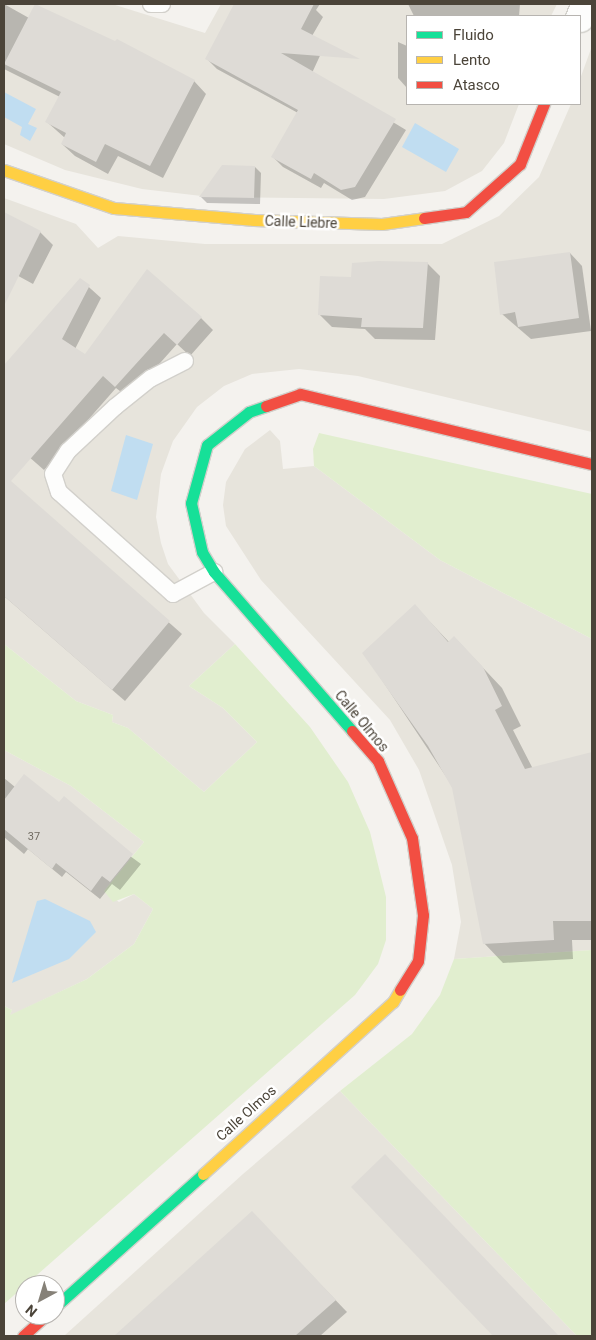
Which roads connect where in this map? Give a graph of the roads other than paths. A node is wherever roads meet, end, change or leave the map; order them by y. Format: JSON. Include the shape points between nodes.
{"nodes":[{"id":1,"x":151,"y":4,"type":"edge"},
{"id":2,"x":162,"y":4,"type":"edge"},
{"id":3,"x":586,"y":4,"type":"edge"},
{"id":4,"x":581,"y":16,"type":"edge"},
{"id":5,"x":544,"y":105,"type":"edge"},
{"id":6,"x":4,"y":170,"type":"edge"},
{"id":7,"x":185,"y":361,"type":"dead end"},
{"id":8,"x":592,"y":464,"type":"edge"},
{"id":9,"x":214,"y":572,"type":"junction"},
{"id":10,"x":65,"y":1298,"type":"edge"},
{"id":11,"x":35,"y":1325,"type":"edge"},
{"id":12,"x":23,"y":1336,"type":"edge"}],
"edges":[{"from":1,"to":2,"type":"lane"},
{"from":3,"to":4,"type":"street"},
{"from":5,"to":6,"type":"street","name":"Calle Liebre","via":[[520,164],[466,212],[382,224],[254,220],[114,208]]},
{"from":7,"to":9,"type":"lane","via":[[136,390],[68,451],[53,474],[59,492],[173,594]]},
{"from":8,"to":9,"type":"street","name":"Calle Olmos","via":[[300,394],[249,412],[207,445],[191,503],[202,552]]},
{"from":9,"to":10,"type":"street","name":"Calle Olmos","via":[[378,761],[412,838],[423,915],[418,961],[393,1002]]},
{"from":11,"to":12,"type":"street"}]}
